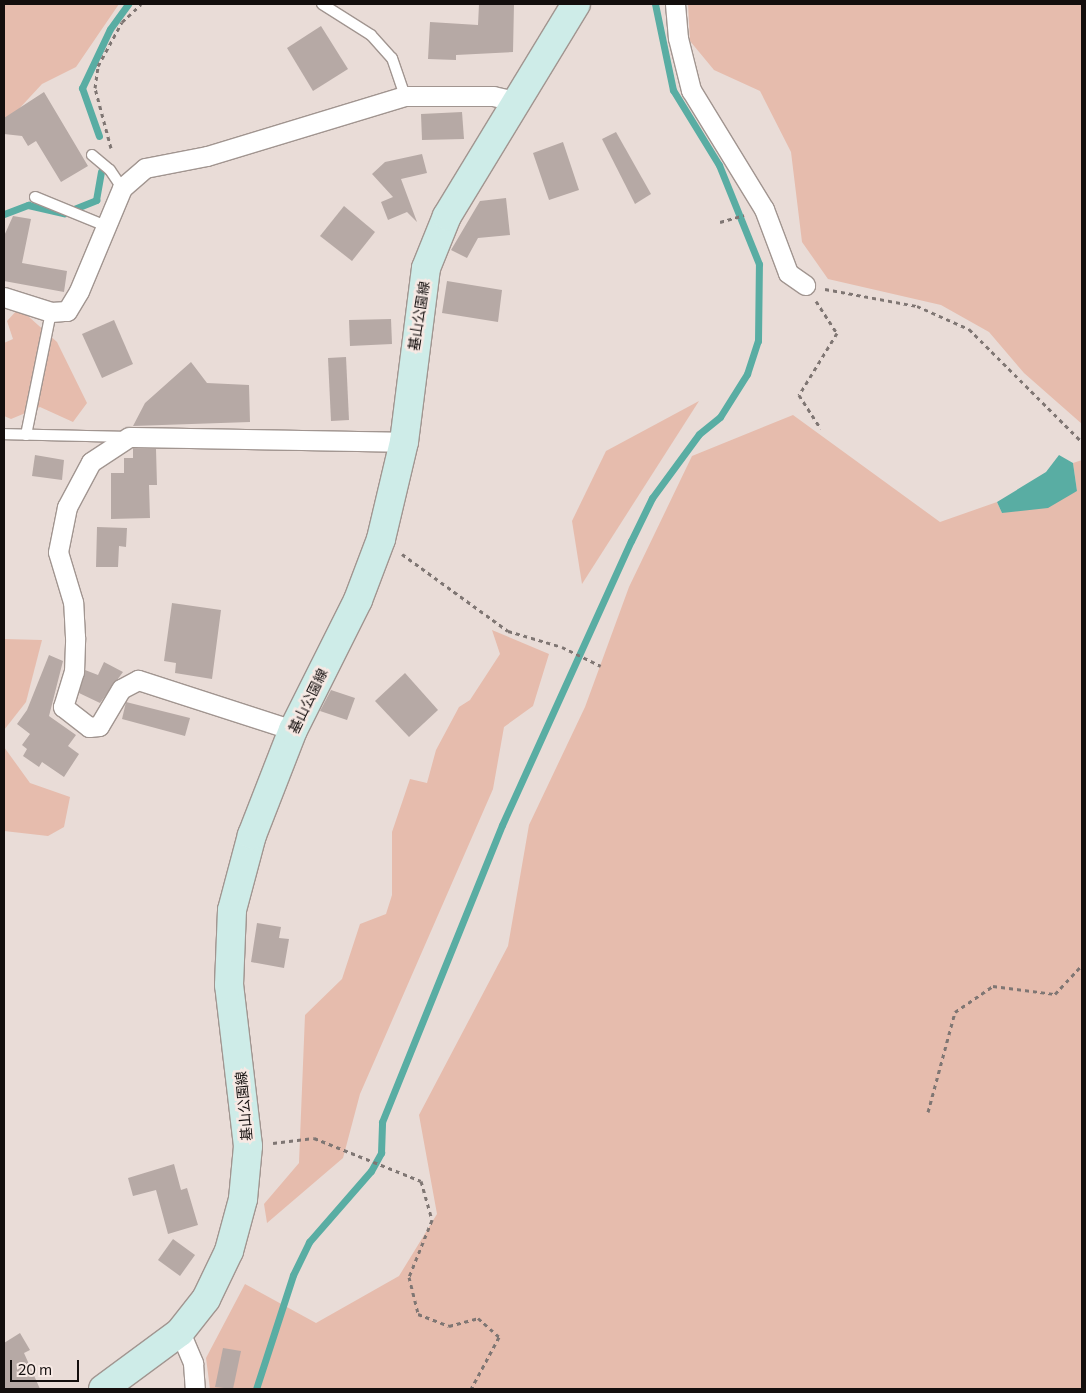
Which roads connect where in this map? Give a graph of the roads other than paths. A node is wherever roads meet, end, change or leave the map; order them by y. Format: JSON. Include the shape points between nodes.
{"nodes":[{"id":1,"x":322,"y":4,"type":"edge"},
{"id":2,"x":576,"y":4,"type":"edge"},
{"id":3,"x":675,"y":4,"type":"edge"},
{"id":4,"x":405,"y":96,"type":"junction"},
{"id":5,"x":519,"y":102,"type":"junction"},
{"id":6,"x":92,"y":155,"type":"dead end"},
{"id":7,"x":122,"y":188,"type":"junction"},
{"id":8,"x":35,"y":196,"type":"dead end"},
{"id":9,"x":108,"y":227,"type":"junction"},
{"id":10,"x":805,"y":285,"type":"road end"},
{"id":11,"x":4,"y":297,"type":"edge"},
{"id":12,"x":51,"y":312,"type":"junction"},
{"id":13,"x":4,"y":434,"type":"edge"},
{"id":14,"x":26,"y":435,"type":"junction"},
{"id":15,"x":129,"y":437,"type":"junction"},
{"id":16,"x":404,"y":442,"type":"junction"},
{"id":17,"x":294,"y":730,"type":"junction"},
{"id":18,"x":180,"y":1332,"type":"junction"},
{"id":19,"x":103,"y":1389,"type":"edge"},
{"id":20,"x":195,"y":1389,"type":"edge"}],
"edges":[{"from":1,"to":4,"type":"lane","via":[[372,35],[392,58]]},
{"from":2,"to":5,"type":"main road","name":"基山公園線"},
{"from":3,"to":10,"type":"street","via":[[678,38],[692,90],[764,210],[788,273]]},
{"from":4,"to":5,"type":"street","via":[[493,96]]},
{"from":4,"to":7,"type":"street","via":[[207,156],[145,168]]},
{"from":5,"to":16,"type":"main road","name":"基山公園線","via":[[447,216],[426,268]]},
{"from":6,"to":7,"type":"lane","via":[[110,170]]},
{"from":7,"to":9,"type":"street"},
{"from":8,"to":9,"type":"lane"},
{"from":9,"to":12,"type":"street","via":[[67,311]]},
{"from":11,"to":12,"type":"street"},
{"from":12,"to":14,"type":"lane"},
{"from":13,"to":14,"type":"lane"},
{"from":14,"to":15,"type":"lane"},
{"from":15,"to":16,"type":"street"},
{"from":15,"to":17,"type":"street","via":[[91,462],[66,507],[58,552],[73,602],[75,637],[74,672],[63,707],[90,728],[99,726],[121,689],[138,680]]},
{"from":16,"to":17,"type":"main road","name":"基山公園線","via":[[381,539],[358,600]]},
{"from":17,"to":18,"type":"main road","name":"基山公園線","via":[[252,835],[232,910],[229,985],[248,1146],[243,1200],[229,1251],[206,1299]]},
{"from":18,"to":19,"type":"main road","name":"基山公園線"},
{"from":18,"to":20,"type":"street","via":[[193,1363]]}]}
